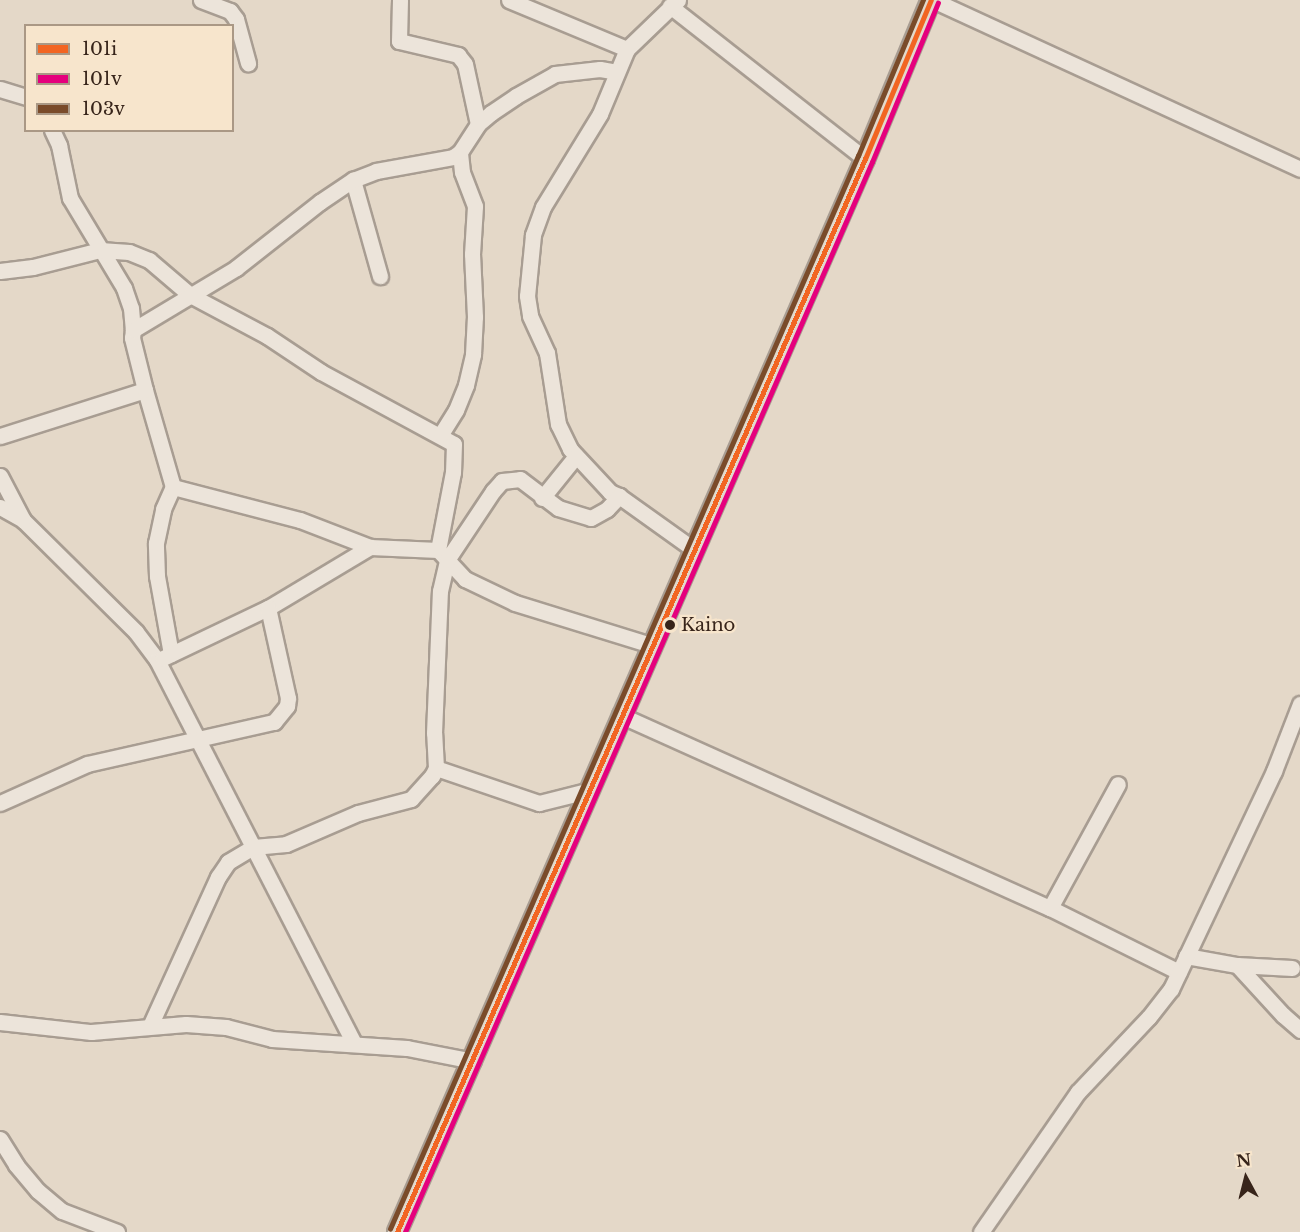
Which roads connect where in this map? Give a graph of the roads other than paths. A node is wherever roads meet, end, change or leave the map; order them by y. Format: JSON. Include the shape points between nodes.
{"nodes":[{"id":1,"x":201,"y":0,"type":"edge"},
{"id":2,"x":400,"y":0,"type":"edge"},
{"id":3,"x":509,"y":0,"type":"edge"},
{"id":4,"x":932,"y":0,"type":"edge"},
{"id":5,"x":675,"y":2,"type":"edge"},
{"id":6,"x":627,"y":49,"type":"junction"},
{"id":7,"x":248,"y":63,"type":"dead end"},
{"id":8,"x":617,"y":72,"type":"junction"},
{"id":9,"x":0,"y":89,"type":"edge"},
{"id":10,"x":24,"y":96,"type":"edge"},
{"id":11,"x":478,"y":123,"type":"junction"},
{"id":12,"x":53,"y":132,"type":"edge"},
{"id":13,"x":460,"y":152,"type":"junction"},
{"id":14,"x":865,"y":159,"type":"junction"},
{"id":15,"x":1300,"y":169,"type":"edge"},
{"id":16,"x":353,"y":180,"type":"junction"},
{"id":17,"x":100,"y":250,"type":"junction"},
{"id":18,"x":0,"y":271,"type":"edge"},
{"id":19,"x":380,"y":276,"type":"dead end"},
{"id":20,"x":190,"y":295,"type":"junction"},
{"id":21,"x":133,"y":330,"type":"junction"},
{"id":22,"x":145,"y":390,"type":"junction"},
{"id":23,"x":441,"y":435,"type":"junction"},
{"id":24,"x":0,"y":436,"type":"edge"},
{"id":25,"x":576,"y":456,"type":"junction"},
{"id":26,"x":0,"y":476,"type":"edge"},
{"id":27,"x":173,"y":486,"type":"junction"},
{"id":28,"x":619,"y":496,"type":"junction"},
{"id":29,"x":542,"y":498,"type":"junction"},
{"id":30,"x":0,"y":507,"type":"edge"},
{"id":31,"x":22,"y":520,"type":"junction"},
{"id":32,"x":370,"y":547,"type":"junction"},
{"id":33,"x":693,"y":549,"type":"junction"},
{"id":34,"x":443,"y":555,"type":"junction"},
{"id":35,"x":268,"y":608,"type":"junction"},
{"id":36,"x":651,"y":645,"type":"junction"},
{"id":37,"x":164,"y":657,"type":"junction"},
{"id":38,"x":1300,"y":709,"type":"edge"},
{"id":39,"x":620,"y":715,"type":"junction"},
{"id":40,"x":197,"y":740,"type":"junction"},
{"id":41,"x":436,"y":768,"type":"junction"},
{"id":42,"x":1118,"y":784,"type":"dead end"},
{"id":43,"x":587,"y":791,"type":"junction"},
{"id":44,"x":0,"y":803,"type":"edge"},
{"id":45,"x":253,"y":847,"type":"junction"},
{"id":46,"x":1050,"y":908,"type":"junction"},
{"id":47,"x":1186,"y":956,"type":"junction"},
{"id":48,"x":1237,"y":965,"type":"junction"},
{"id":49,"x":1292,"y":968,"type":"dead end"},
{"id":50,"x":1179,"y":972,"type":"junction"},
{"id":51,"x":0,"y":1023,"type":"edge"},
{"id":52,"x":150,"y":1026,"type":"junction"},
{"id":53,"x":1300,"y":1030,"type":"edge"},
{"id":54,"x":354,"y":1043,"type":"junction"},
{"id":55,"x":473,"y":1061,"type":"junction"},
{"id":56,"x":0,"y":1139,"type":"edge"},
{"id":57,"x":117,"y":1232,"type":"edge"},
{"id":58,"x":397,"y":1232,"type":"edge"},
{"id":59,"x":981,"y":1232,"type":"edge"}],
"edges":[{"from":1,"to":7,"type":"street","via":[[230,11]]},
{"from":2,"to":11,"type":"street","via":[[399,41],[458,55],[465,64]]},
{"from":3,"to":6,"type":"street"},
{"from":4,"to":14,"type":"main road"},
{"from":4,"to":15,"type":"street"},
{"from":5,"to":6,"type":"street"},
{"from":5,"to":14,"type":"street"},
{"from":6,"to":8,"type":"street"},
{"from":8,"to":11,"type":"street","via":[[600,69],[555,74]]},
{"from":8,"to":25,"type":"street","via":[[600,114],[543,207],[533,235],[528,279],[529,310],[547,352],[558,424]]},
{"from":9,"to":10,"type":"street"},
{"from":11,"to":13,"type":"street"},
{"from":12,"to":17,"type":"street","via":[[70,198]]},
{"from":13,"to":16,"type":"street","via":[[441,161],[376,171]]},
{"from":13,"to":23,"type":"street","via":[[462,172],[475,206],[473,354],[459,402]]},
{"from":14,"to":33,"type":"main road"},
{"from":16,"to":19,"type":"street"},
{"from":16,"to":20,"type":"street","via":[[236,268]]},
{"from":17,"to":18,"type":"street"},
{"from":17,"to":20,"type":"street","via":[[129,252],[149,260]]},
{"from":17,"to":21,"type":"street","via":[[124,288]]},
{"from":20,"to":21,"type":"street"},
{"from":20,"to":23,"type":"street","via":[[267,336],[321,372]]},
{"from":21,"to":22,"type":"street"},
{"from":22,"to":24,"type":"street"},
{"from":22,"to":27,"type":"street"},
{"from":23,"to":34,"type":"street","via":[[454,444]]},
{"from":25,"to":28,"type":"street","via":[[610,492]]},
{"from":25,"to":29,"type":"street"},
{"from":26,"to":31,"type":"street"},
{"from":27,"to":32,"type":"street","via":[[300,520]]},
{"from":27,"to":37,"type":"street","via":[[163,509],[156,543]]},
{"from":28,"to":29,"type":"street","via":[[591,518],[558,508]]},
{"from":28,"to":33,"type":"street"},
{"from":29,"to":34,"type":"street","via":[[520,479],[502,481]]},
{"from":30,"to":31,"type":"street"},
{"from":31,"to":37,"type":"street"},
{"from":32,"to":34,"type":"street"},
{"from":32,"to":35,"type":"street"},
{"from":33,"to":36,"type":"main road"},
{"from":34,"to":36,"type":"street","via":[[465,579],[515,603]]},
{"from":34,"to":41,"type":"street","via":[[434,733]]},
{"from":35,"to":37,"type":"street"},
{"from":35,"to":40,"type":"street","via":[[287,706],[274,722]]},
{"from":36,"to":39,"type":"main road"},
{"from":37,"to":40,"type":"street"},
{"from":38,"to":47,"type":"street"},
{"from":39,"to":43,"type":"main road"},
{"from":39,"to":46,"type":"street"},
{"from":40,"to":44,"type":"street","via":[[87,764]]},
{"from":40,"to":45,"type":"street"},
{"from":41,"to":43,"type":"street","via":[[539,802]]},
{"from":41,"to":45,"type":"street","via":[[425,787],[411,799],[358,813],[286,844]]},
{"from":42,"to":46,"type":"street"},
{"from":43,"to":55,"type":"main road"},
{"from":45,"to":52,"type":"street","via":[[223,868]]},
{"from":45,"to":54,"type":"street"},
{"from":46,"to":50,"type":"street"},
{"from":47,"to":48,"type":"street"},
{"from":47,"to":50,"type":"street"},
{"from":48,"to":49,"type":"street"},
{"from":48,"to":53,"type":"street"},
{"from":50,"to":59,"type":"street","via":[[1149,1017],[1078,1092]]},
{"from":51,"to":52,"type":"street","via":[[92,1032]]},
{"from":52,"to":54,"type":"street","via":[[226,1027],[272,1039]]},
{"from":54,"to":55,"type":"street"},
{"from":55,"to":58,"type":"main road"},
{"from":56,"to":57,"type":"street","via":[[38,1191],[62,1211]]}]}
